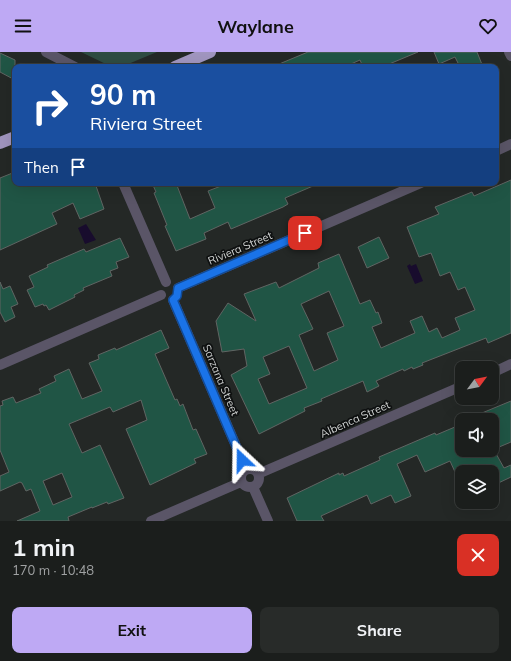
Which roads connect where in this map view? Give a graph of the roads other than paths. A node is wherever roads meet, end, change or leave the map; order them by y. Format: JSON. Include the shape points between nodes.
{"nodes":[{"id":1,"x":46,"y":52,"type":"edge"},
{"id":2,"x":210,"y":52,"type":"edge"},
{"id":3,"x":510,"y":52,"type":"edge"},
{"id":4,"x":511,"y":56,"type":"edge"},
{"id":5,"x":69,"y":64,"type":"edge"},
{"id":6,"x":182,"y":64,"type":"edge"},
{"id":7,"x":12,"y":138,"type":"edge"},
{"id":8,"x":0,"y":143,"type":"edge"},
{"id":9,"x":511,"y":144,"type":"edge"},
{"id":10,"x":499,"y":150,"type":"edge"},
{"id":11,"x":124,"y":186,"type":"edge"},
{"id":12,"x":414,"y":186,"type":"edge"},
{"id":13,"x":166,"y":282,"type":"junction"},
{"id":14,"x":178,"y":288,"type":"junction"},
{"id":15,"x":161,"y":295,"type":"junction"},
{"id":16,"x":173,"y":300,"type":"junction"},
{"id":17,"x":511,"y":364,"type":"edge"},
{"id":18,"x":0,"y":365,"type":"edge"},
{"id":19,"x":499,"y":370,"type":"edge"},
{"id":20,"x":455,"y":389,"type":"edge"},
{"id":21,"x":246,"y":469,"type":"junction"},
{"id":22,"x":258,"y":474,"type":"junction"},
{"id":23,"x":241,"y":482,"type":"junction"},
{"id":24,"x":253,"y":487,"type":"junction"},
{"id":25,"x":150,"y":521,"type":"edge"},
{"id":26,"x":268,"y":521,"type":"edge"}],
"edges":[{"from":1,"to":5,"type":"street"},
{"from":2,"to":6,"type":"highway"},
{"from":3,"to":4,"type":"street"},
{"from":7,"to":8,"type":"highway"},
{"from":9,"to":10,"type":"street"},
{"from":11,"to":13,"type":"street"},
{"from":12,"to":14,"type":"street","name":"Riviera Street"},
{"from":13,"to":14,"type":"street","via":[[173,282]]},
{"from":13,"to":15,"type":"street","via":[[161,288]]},
{"from":14,"to":16,"type":"street","via":[[177,296]]},
{"from":15,"to":16,"type":"street","via":[[165,299]]},
{"from":15,"to":18,"type":"street"},
{"from":16,"to":21,"type":"street","name":"Sarzana Street"},
{"from":17,"to":19,"type":"street"},
{"from":20,"to":22,"type":"street","name":"Albenca Street"},
{"from":21,"to":22,"type":"street","via":[[253,469]]},
{"from":21,"to":23,"type":"street","via":[[241,474]]},
{"from":22,"to":24,"type":"street","via":[[258,482]]},
{"from":23,"to":24,"type":"street"},
{"from":23,"to":25,"type":"street"},
{"from":24,"to":26,"type":"street"}]}
